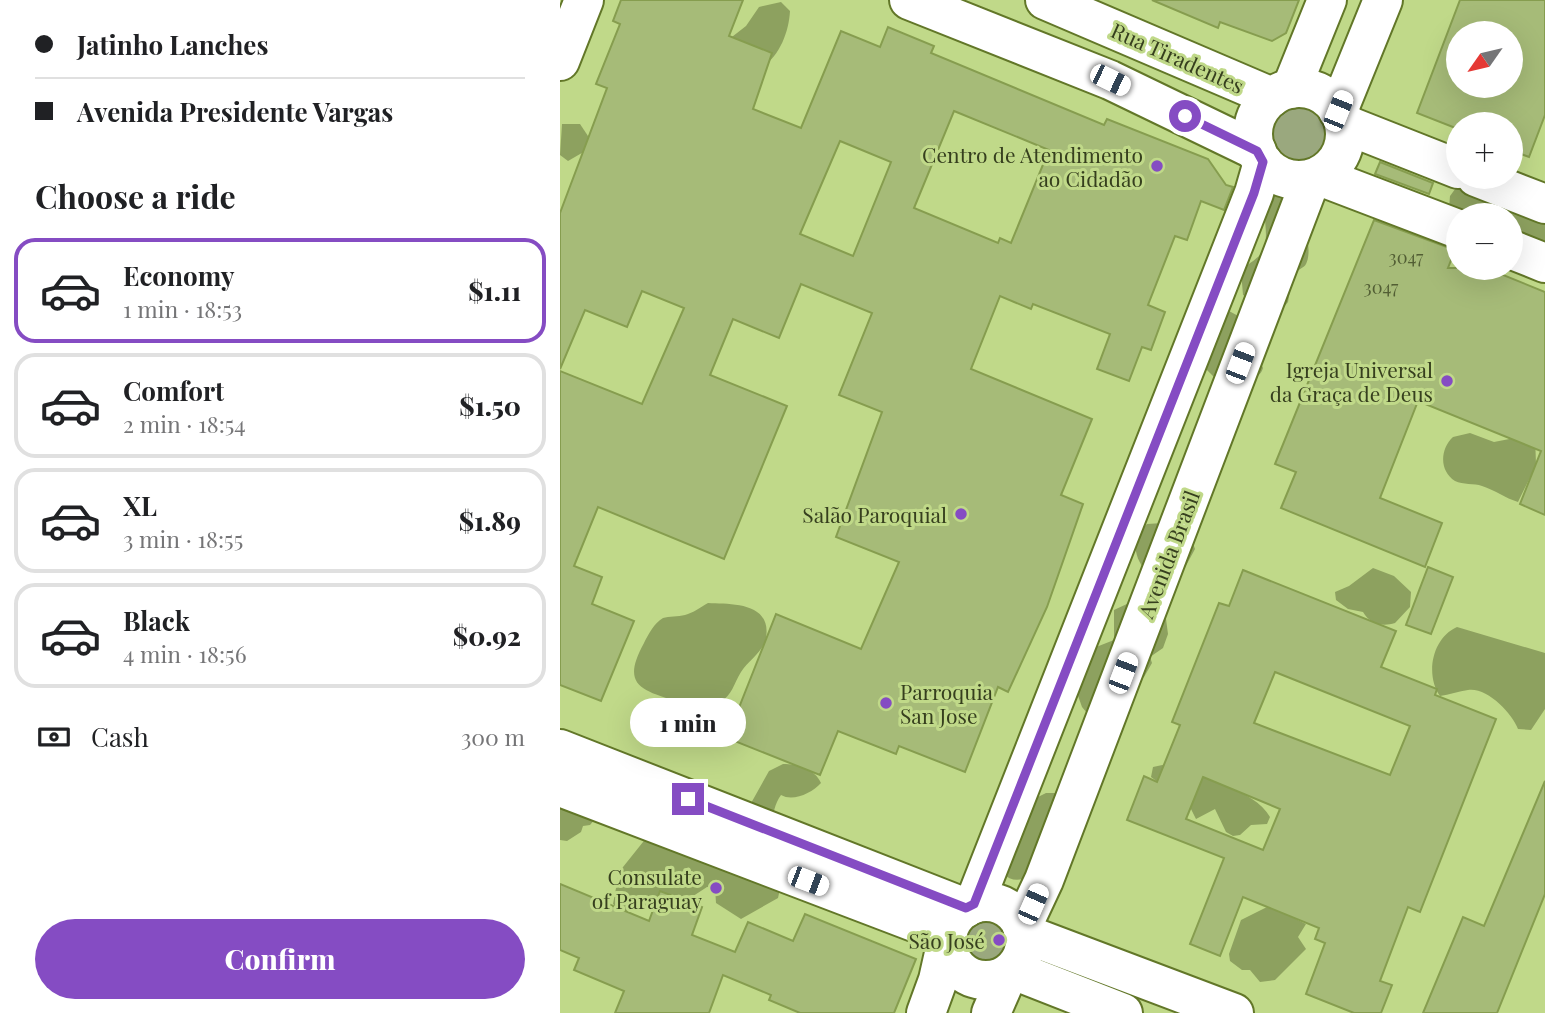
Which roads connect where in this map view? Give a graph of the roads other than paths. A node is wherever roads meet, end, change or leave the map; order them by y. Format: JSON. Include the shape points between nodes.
{"nodes":[{"id":1,"x":584,"y":0,"type":"edge"},
{"id":2,"x":909,"y":0,"type":"edge"},
{"id":3,"x":1045,"y":0,"type":"edge"},
{"id":4,"x":1327,"y":0,"type":"edge"},
{"id":5,"x":1383,"y":0,"type":"edge"},
{"id":6,"x":560,"y":61,"type":"edge"},
{"id":7,"x":1282,"y":93,"type":"junction"},
{"id":8,"x":1341,"y":117,"type":"junction"},
{"id":9,"x":1260,"y":156,"type":"junction"},
{"id":10,"x":1446,"y":164,"type":"edge"},
{"id":11,"x":1315,"y":177,"type":"junction"},
{"id":12,"x":1507,"y":189,"type":"edge"},
{"id":13,"x":1545,"y":204,"type":"edge"},
{"id":14,"x":1446,"y":225,"type":"edge"},
{"id":15,"x":1523,"y":254,"type":"edge"},
{"id":16,"x":1545,"y":263,"type":"edge"},
{"id":17,"x":560,"y":749,"type":"edge"},
{"id":18,"x":560,"y":787,"type":"edge"},
{"id":19,"x":959,"y":922,"type":"junction"},
{"id":20,"x":1024,"y":930,"type":"junction"},
{"id":21,"x":1010,"y":972,"type":"junction"},
{"id":22,"x":926,"y":1013,"type":"edge"},
{"id":23,"x":991,"y":1013,"type":"edge"},
{"id":24,"x":1123,"y":1013,"type":"edge"},
{"id":25,"x":1234,"y":1013,"type":"edge"}],
"edges":[{"from":1,"to":6,"type":"main road"},
{"from":2,"to":9,"type":"main road","via":[[1110,80]]},
{"from":3,"to":7,"type":"main road","name":"Rua Tiradentes"},
{"from":4,"to":7,"type":"main road"},
{"from":5,"to":8,"type":"main road"},
{"from":7,"to":8,"type":"main road","via":[[1307,89],[1322,94]]},
{"from":7,"to":9,"type":"main road","via":[[1261,110],[1254,125]]},
{"from":8,"to":10,"type":"main road"},
{"from":8,"to":11,"type":"main road","via":[[1341,154]]},
{"from":9,"to":11,"type":"main road","via":[[1284,177]]},
{"from":9,"to":19,"type":"main road","via":[[1254,193]]},
{"from":11,"to":14,"type":"main road"},
{"from":11,"to":20,"type":"main road","name":"Avenida Brasil"},
{"from":12,"to":13,"type":"main road"},
{"from":15,"to":16,"type":"main road"},
{"from":17,"to":19,"type":"main road"},
{"from":18,"to":19,"type":"main road"},
{"from":19,"to":20,"type":"main road","via":[[993,902],[1006,907]]},
{"from":19,"to":21,"type":"main road","via":[[952,960],[967,975],[988,980]]},
{"from":19,"to":22,"type":"main road"},
{"from":20,"to":21,"type":"main road","via":[[1023,953]]},
{"from":20,"to":25,"type":"main road"},
{"from":21,"to":23,"type":"main road"},
{"from":21,"to":24,"type":"main road"}]}
